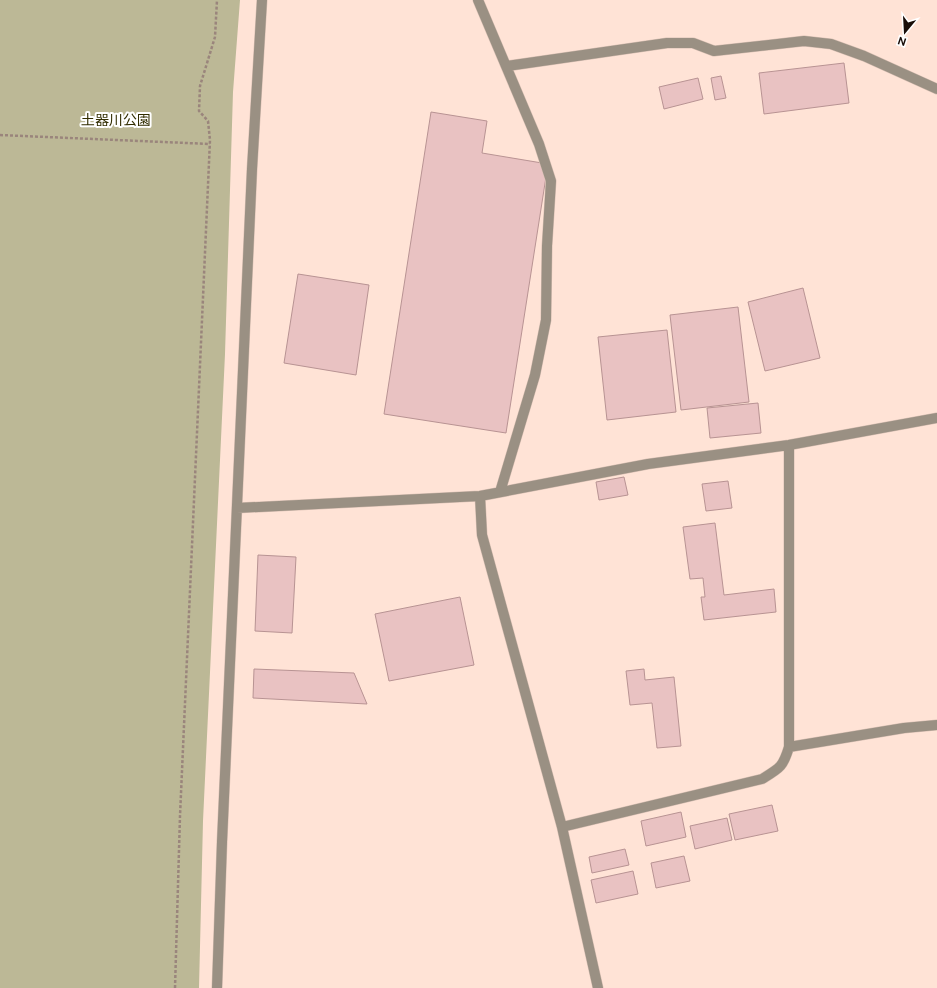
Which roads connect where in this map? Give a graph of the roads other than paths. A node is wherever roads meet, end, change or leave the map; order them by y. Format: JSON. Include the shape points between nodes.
{"nodes":[{"id":1,"x":262,"y":0,"type":"edge"},
{"id":2,"x":478,"y":0,"type":"edge"},
{"id":3,"x":507,"y":66,"type":"junction"},
{"id":4,"x":937,"y":89,"type":"edge"},
{"id":5,"x":937,"y":418,"type":"edge"},
{"id":6,"x":789,"y":445,"type":"junction"},
{"id":7,"x":500,"y":492,"type":"junction"},
{"id":8,"x":480,"y":496,"type":"junction"},
{"id":9,"x":237,"y":508,"type":"junction"},
{"id":10,"x":937,"y":724,"type":"edge"},
{"id":11,"x":789,"y":747,"type":"junction"},
{"id":12,"x":562,"y":828,"type":"junction"},
{"id":13,"x":217,"y":988,"type":"edge"},
{"id":14,"x":598,"y":988,"type":"edge"}],
"edges":[{"from":1,"to":9,"type":"street"},
{"from":2,"to":3,"type":"street"},
{"from":3,"to":4,"type":"street","via":[[667,43],[693,43],[714,50],[804,41],[831,44]]},
{"from":3,"to":7,"type":"street","via":[[539,144],[551,181],[546,320],[534,376]]},
{"from":5,"to":6,"type":"street"},
{"from":6,"to":7,"type":"street","via":[[648,464]]},
{"from":6,"to":11,"type":"street"},
{"from":7,"to":8,"type":"street"},
{"from":8,"to":9,"type":"street"},
{"from":8,"to":12,"type":"street","via":[[482,535]]},
{"from":9,"to":13,"type":"street"},
{"from":10,"to":11,"type":"street"},
{"from":11,"to":12,"type":"street","via":[[784,762],[762,779]]},
{"from":12,"to":14,"type":"street"}]}
